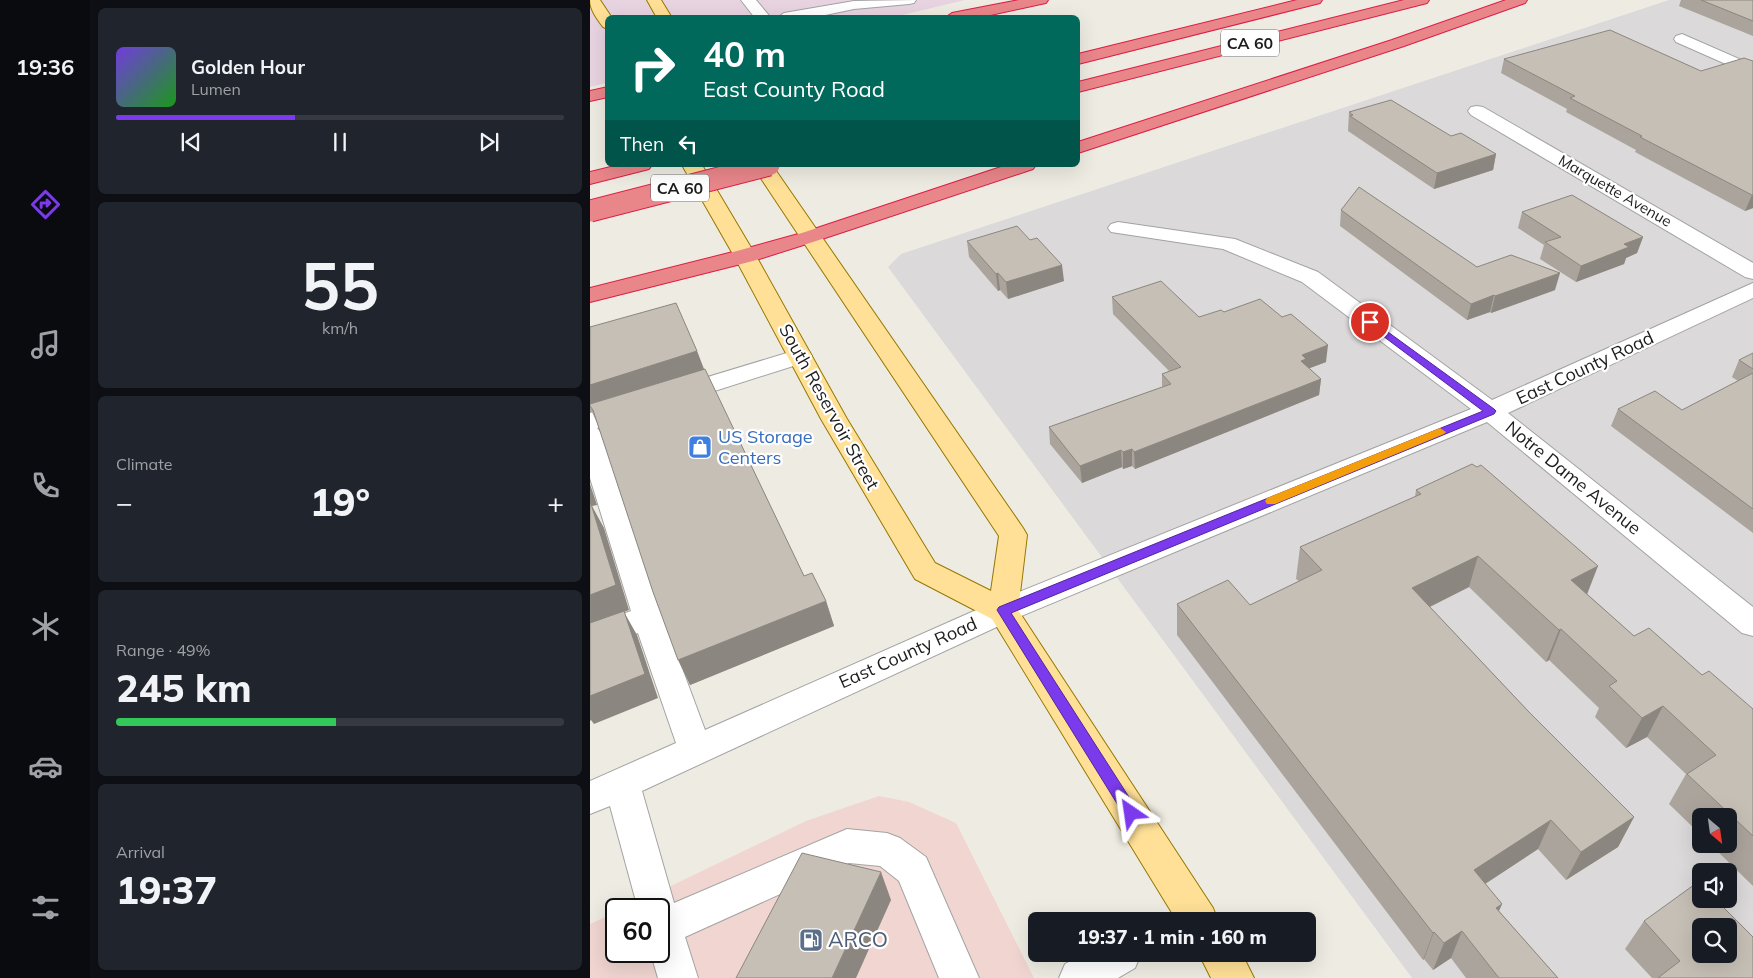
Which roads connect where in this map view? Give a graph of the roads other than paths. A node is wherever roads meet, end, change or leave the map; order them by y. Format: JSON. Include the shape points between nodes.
{"nodes":[{"id":1,"x":591,"y":0,"type":"edge"},
{"id":2,"x":654,"y":0,"type":"edge"},
{"id":3,"x":748,"y":0,"type":"edge"},
{"id":4,"x":909,"y":0,"type":"edge"},
{"id":5,"x":1041,"y":0,"type":"edge"},
{"id":6,"x":1314,"y":0,"type":"edge"},
{"id":7,"x":1368,"y":0,"type":"edge"},
{"id":8,"x":1422,"y":0,"type":"edge"},
{"id":9,"x":1520,"y":0,"type":"edge"},
{"id":10,"x":664,"y":15,"type":"edge"},
{"id":11,"x":761,"y":15,"type":"edge"},
{"id":12,"x":800,"y":15,"type":"edge"},
{"id":13,"x":967,"y":15,"type":"edge"},
{"id":14,"x":605,"y":20,"type":"edge"},
{"id":15,"x":1682,"y":39,"type":"dead end"},
{"id":16,"x":1080,"y":58,"type":"edge"},
{"id":17,"x":1753,"y":71,"type":"edge"},
{"id":18,"x":1080,"y":72,"type":"edge"},
{"id":19,"x":1080,"y":86,"type":"edge"},
{"id":20,"x":605,"y":93,"type":"edge"},
{"id":21,"x":590,"y":96,"type":"edge"},
{"id":22,"x":1477,"y":111,"type":"dead end"},
{"id":23,"x":1080,"y":147,"type":"edge"},
{"id":24,"x":634,"y":167,"type":"edge"},
{"id":25,"x":693,"y":167,"type":"edge"},
{"id":26,"x":700,"y":167,"type":"edge"},
{"id":27,"x":761,"y":167,"type":"edge"},
{"id":28,"x":763,"y":167,"type":"edge"},
{"id":29,"x":1020,"y":167,"type":"edge"},
{"id":30,"x":590,"y":178,"type":"edge"},
{"id":31,"x":590,"y":194,"type":"edge"},
{"id":32,"x":590,"y":211,"type":"edge"},
{"id":33,"x":1118,"y":228,"type":"dead end"},
{"id":34,"x":809,"y":237,"type":"junction"},
{"id":35,"x":745,"y":256,"type":"junction"},
{"id":36,"x":1753,"y":272,"type":"edge"},
{"id":37,"x":1753,"y":290,"type":"edge"},
{"id":38,"x":590,"y":295,"type":"edge"},
{"id":39,"x":800,"y":356,"type":"junction"},
{"id":40,"x":1490,"y":411,"type":"junction"},
{"id":41,"x":590,"y":422,"type":"edge"},
{"id":42,"x":590,"y":435,"type":"edge"},
{"id":43,"x":602,"y":516,"type":"edge"},
{"id":44,"x":1003,"y":610,"type":"junction"},
{"id":45,"x":648,"y":617,"type":"junction"},
{"id":46,"x":1753,"y":624,"type":"edge"},
{"id":47,"x":590,"y":639,"type":"edge"},
{"id":48,"x":695,"y":750,"type":"junction"},
{"id":49,"x":622,"y":783,"type":"junction"},
{"id":50,"x":590,"y":798,"type":"edge"},
{"id":51,"x":654,"y":898,"type":"edge"},
{"id":52,"x":1186,"y":912,"type":"edge"},
{"id":53,"x":670,"y":913,"type":"edge"},
{"id":54,"x":670,"y":952,"type":"edge"},
{"id":55,"x":1107,"y":962,"type":"edge"},
{"id":56,"x":1224,"y":962,"type":"edge"},
{"id":57,"x":678,"y":978,"type":"edge"},
{"id":58,"x":959,"y":978,"type":"edge"},
{"id":59,"x":1079,"y":978,"type":"edge"},
{"id":60,"x":1234,"y":978,"type":"edge"}],
"edges":[{"from":1,"to":14,"type":"main road"},
{"from":2,"to":10,"type":"main road"},
{"from":3,"to":11,"type":"street"},
{"from":4,"to":12,"type":"street","via":[[854,5]]},
{"from":5,"to":13,"type":"highway"},
{"from":6,"to":16,"type":"highway"},
{"from":7,"to":18,"type":"highway"},
{"from":8,"to":19,"type":"highway","number":"CA 60"},
{"from":9,"to":23,"type":"highway"},
{"from":15,"to":17,"type":"street"},
{"from":20,"to":21,"type":"highway"},
{"from":22,"to":36,"type":"street","name":"Marquette Avenue"},
{"from":24,"to":30,"type":"highway"},
{"from":25,"to":35,"type":"main road","name":"South Reservoir Street"},
{"from":26,"to":31,"type":"highway"},
{"from":27,"to":32,"type":"highway","number":"CA 60","bridge":true},
{"from":28,"to":34,"type":"main road"},
{"from":29,"to":34,"type":"highway"},
{"from":33,"to":40,"type":"street","name":"Notre Dame Avenue","via":[[1228,244],[1310,277]]},
{"from":34,"to":35,"type":"highway"},
{"from":34,"to":44,"type":"main road","via":[[1013,535]]},
{"from":35,"to":38,"type":"highway"},
{"from":35,"to":39,"type":"main road","name":"South Reservoir Street"},
{"from":37,"to":40,"type":"street","name":"East County Road"},
{"from":39,"to":41,"type":"street"},
{"from":39,"to":44,"type":"main road","name":"South Reservoir Street","via":[[925,571]]},
{"from":40,"to":44,"type":"street","name":"East County Road"},
{"from":40,"to":46,"type":"street","name":"Notre Dame Avenue"},
{"from":42,"to":43,"type":"street"},
{"from":43,"to":45,"type":"street"},
{"from":44,"to":48,"type":"street","name":"East County Road"},
{"from":44,"to":52,"type":"main road"},
{"from":45,"to":47,"type":"street"},
{"from":45,"to":48,"type":"street"},
{"from":48,"to":49,"type":"street","name":"East County Road"},
{"from":49,"to":50,"type":"street","name":"East County Road"},
{"from":49,"to":51,"type":"street"},
{"from":53,"to":58,"type":"street","via":[[848,846],[887,850],[913,869]]},
{"from":54,"to":57,"type":"street"},
{"from":55,"to":59,"type":"street"},
{"from":56,"to":60,"type":"main road"}]}
